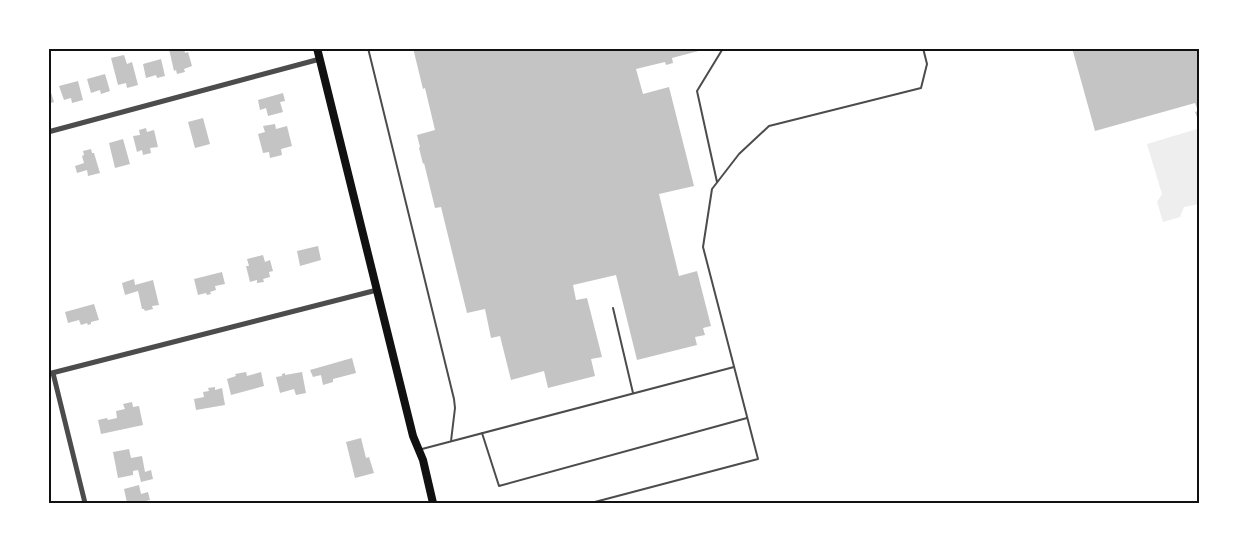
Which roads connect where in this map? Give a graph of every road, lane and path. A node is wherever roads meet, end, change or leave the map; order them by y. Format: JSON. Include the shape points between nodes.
{"nodes":[{"id":1,"x":317,"y":48,"type":"edge"},
{"id":2,"x":368,"y":48,"type":"edge"},
{"id":3,"x":722,"y":48,"type":"edge"},
{"id":4,"x":923,"y":48,"type":"edge"},
{"id":5,"x":320,"y":59,"type":"junction"},
{"id":6,"x":48,"y":132,"type":"edge"},
{"id":7,"x":717,"y":182,"type":"junction"},
{"id":8,"x":377,"y":290,"type":"junction"},
{"id":9,"x":612,"y":308,"type":"dead end"},
{"id":10,"x":734,"y":367,"type":"junction"},
{"id":11,"x":51,"y":374,"type":"edge"},
{"id":12,"x":633,"y":393,"type":"junction"},
{"id":13,"x":747,"y":418,"type":"junction"},
{"id":14,"x":482,"y":433,"type":"junction"},
{"id":15,"x":451,"y":441,"type":"junction"},
{"id":16,"x":419,"y":450,"type":"junction"},
{"id":17,"x":85,"y":503,"type":"edge"},
{"id":18,"x":434,"y":503,"type":"edge"},
{"id":19,"x":591,"y":503,"type":"edge"}],
"edges":[{"from":1,"to":5,"type":"main road"},
{"from":2,"to":15,"type":"lane","via":[[454,399]]},
{"from":3,"to":7,"type":"lane","via":[[697,91]]},
{"from":4,"to":7,"type":"lane","via":[[927,64],[921,88],[769,126]]},
{"from":5,"to":6,"type":"street"},
{"from":5,"to":8,"type":"main road"},
{"from":7,"to":10,"type":"lane","via":[[712,189],[703,247]]},
{"from":8,"to":11,"type":"street"},
{"from":8,"to":16,"type":"main road"},
{"from":9,"to":12,"type":"lane"},
{"from":10,"to":12,"type":"lane"},
{"from":10,"to":13,"type":"lane"},
{"from":11,"to":17,"type":"street"},
{"from":12,"to":14,"type":"lane"},
{"from":13,"to":14,"type":"lane","via":[[499,486]]},
{"from":13,"to":19,"type":"lane","via":[[758,459]]},
{"from":14,"to":15,"type":"lane"},
{"from":15,"to":16,"type":"lane"},
{"from":16,"to":18,"type":"main road"}]}
